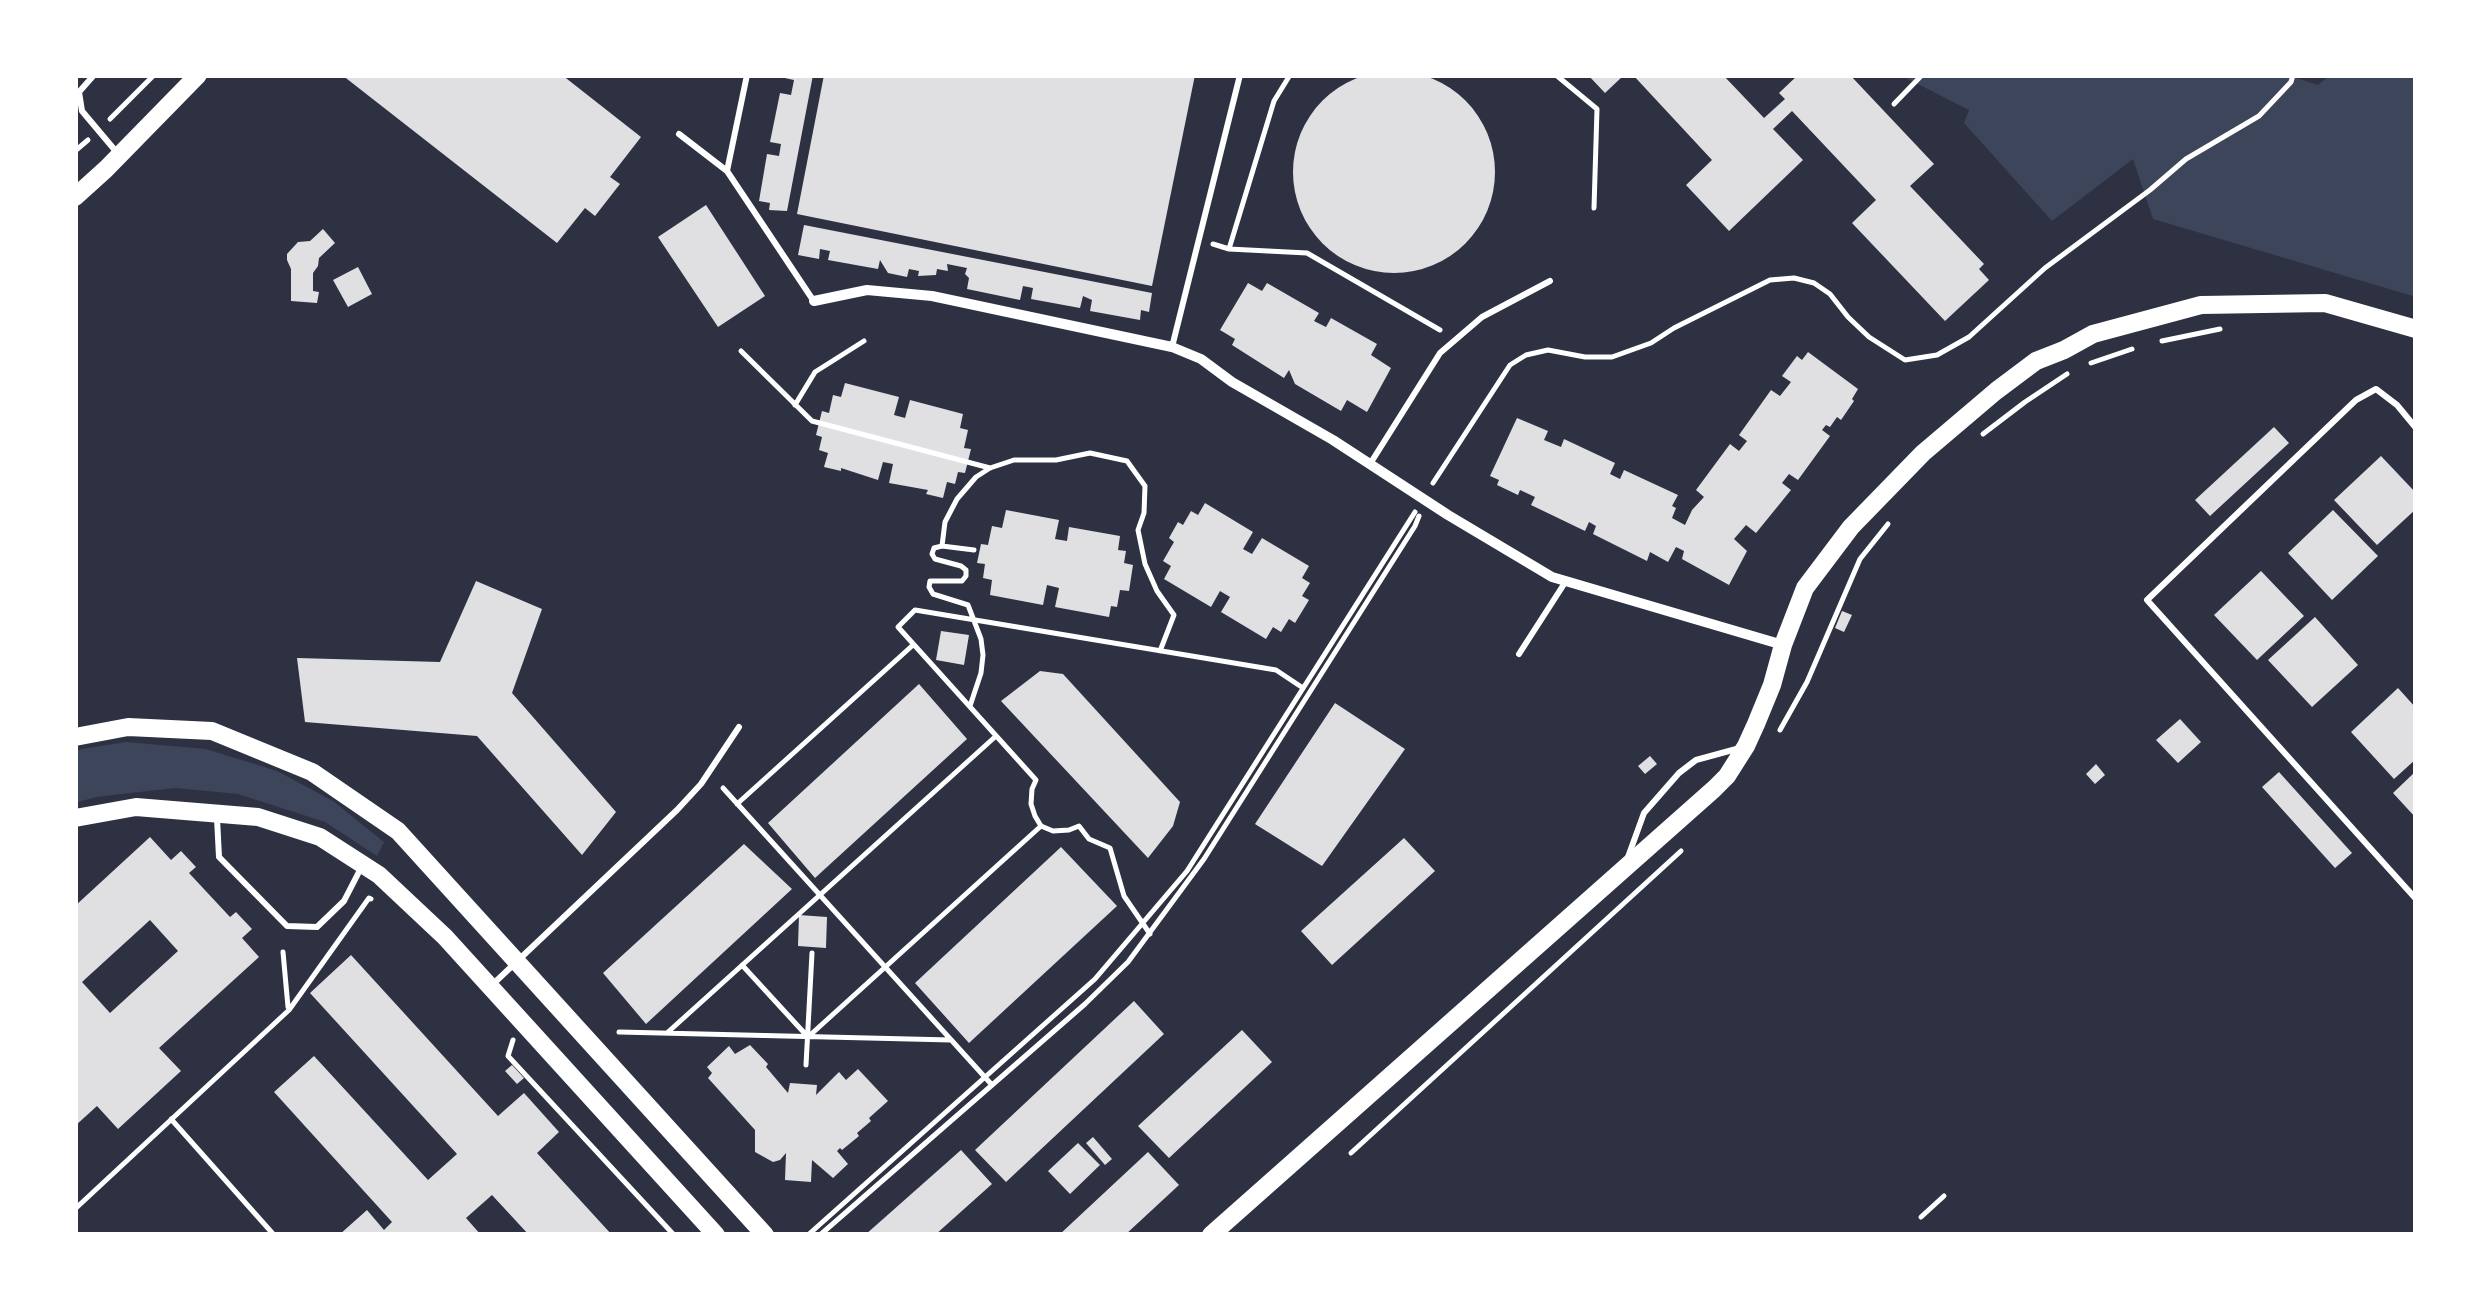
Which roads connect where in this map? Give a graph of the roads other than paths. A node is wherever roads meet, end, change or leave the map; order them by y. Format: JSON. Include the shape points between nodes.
{"nodes":[{"id":1,"x":94,"y":75,"type":"edge"},
{"id":2,"x":747,"y":75,"type":"edge"},
{"id":3,"x":1240,"y":75,"type":"edge"},
{"id":4,"x":189,"y":78,"type":"edge"},
{"id":5,"x":679,"y":134,"type":"dead end"},
{"id":6,"x":120,"y":156,"type":"junction"},
{"id":7,"x":727,"y":171,"type":"junction"},
{"id":8,"x":75,"y":197,"type":"edge"},
{"id":9,"x":1550,"y":281,"type":"dead end"},
{"id":10,"x":814,"y":301,"type":"joint"},
{"id":11,"x":2416,"y":328,"type":"edge"},
{"id":12,"x":1172,"y":347,"type":"junction"},
{"id":13,"x":2416,"y":428,"type":"edge"},
{"id":14,"x":1370,"y":464,"type":"junction"},
{"id":15,"x":1566,"y":581,"type":"junction"},
{"id":16,"x":1783,"y":645,"type":"junction"},
{"id":17,"x":1519,"y":654,"type":"dead end"},
{"id":18,"x":739,"y":727,"type":"dead end"},
{"id":19,"x":75,"y":737,"type":"edge"},
{"id":20,"x":1746,"y":746,"type":"junction"},
{"id":21,"x":216,"y":812,"type":"junction"},
{"id":22,"x":75,"y":818,"type":"edge"},
{"id":23,"x":362,"y":865,"type":"junction"},
{"id":24,"x":1624,"y":868,"type":"junction"},
{"id":25,"x":2416,"y":899,"type":"edge"},
{"id":26,"x":516,"y":962,"type":"junction"},
{"id":27,"x":489,"y":987,"type":"junction"},
{"id":28,"x":716,"y":1235,"type":"edge"},
{"id":29,"x":764,"y":1235,"type":"edge"},
{"id":30,"x":1211,"y":1235,"type":"edge"}],
"edges":[{"from":1,"to":6,"type":"lane","via":[[79,92],[82,111]]},
{"from":2,"to":7,"type":"lane"},
{"from":3,"to":12,"type":"lane"},
{"from":4,"to":6,"type":"street"},
{"from":5,"to":7,"type":"lane"},
{"from":6,"to":8,"type":"street"},
{"from":7,"to":10,"type":"lane"},
{"from":9,"to":14,"type":"lane","via":[[1482,317],[1440,354]]},
{"from":10,"to":12,"type":"street","via":[[867,290],[932,296]]},
{"from":11,"to":16,"type":"street","via":[[2325,303],[2200,305],[2093,334],[2036,361],[1923,454],[1851,528],[1805,588]]},
{"from":12,"to":14,"type":"street"},
{"from":13,"to":25,"type":"lane","via":[[2376,390],[2356,400],[2147,600]]},
{"from":14,"to":15,"type":"street"},
{"from":15,"to":16,"type":"street"},
{"from":15,"to":17,"type":"lane"},
{"from":16,"to":20,"type":"street"},
{"from":18,"to":26,"type":"lane","via":[[678,810]]},
{"from":19,"to":26,"type":"street","via":[[128,727],[212,730],[312,772],[398,832]]},
{"from":20,"to":24,"type":"street","via":[[1714,790]]},
{"from":20,"to":24,"type":"lane","via":[[1696,760],[1679,774],[1644,813]]},
{"from":21,"to":22,"type":"street","via":[[136,808]]},
{"from":21,"to":23,"type":"street","via":[[320,837]]},
{"from":21,"to":23,"type":"lane","via":[[219,857],[287,926],[317,927],[344,901]]},
{"from":23,"to":27,"type":"street","via":[[380,875]]},
{"from":24,"to":30,"type":"street"},
{"from":26,"to":27,"type":"lane"},
{"from":26,"to":29,"type":"street"},
{"from":27,"to":28,"type":"street"}]}
